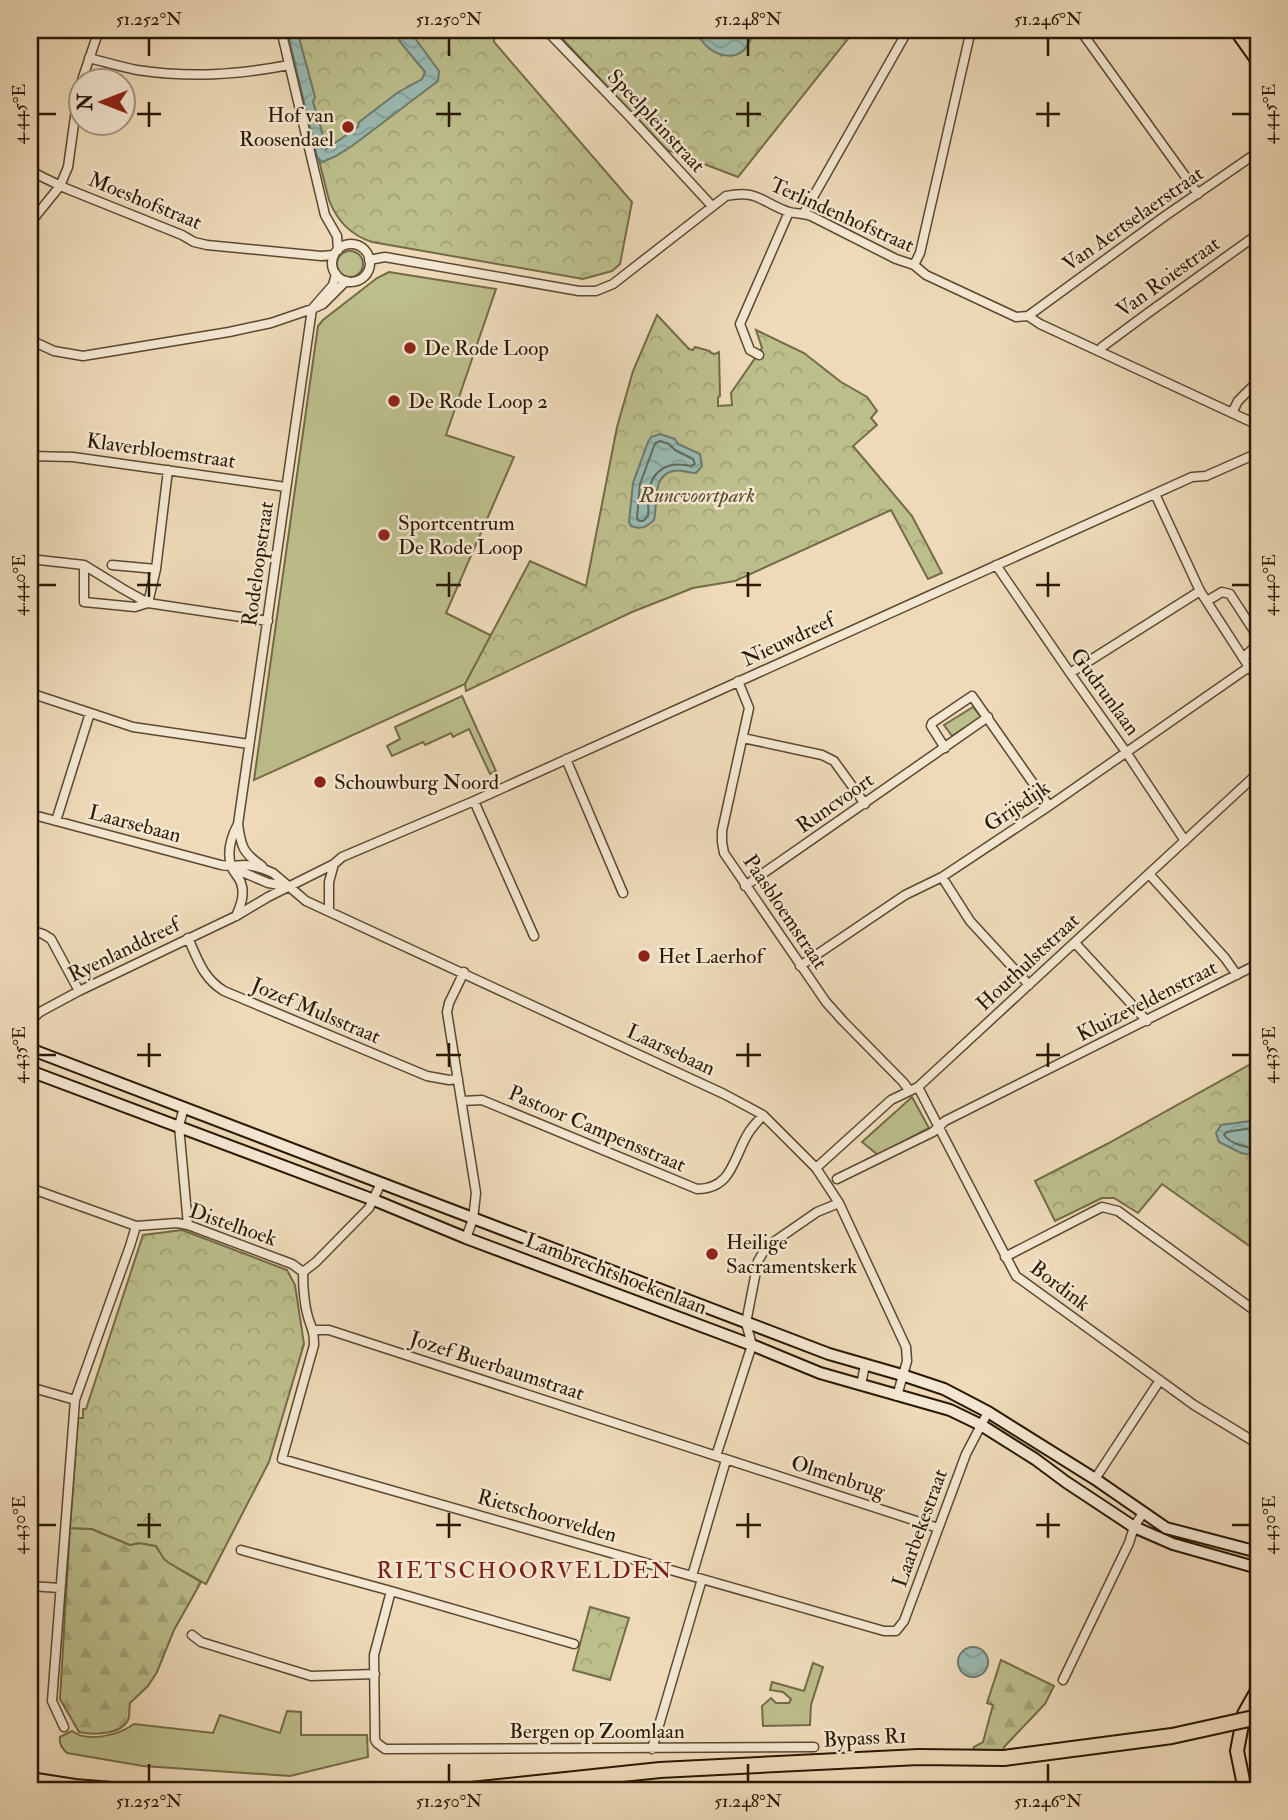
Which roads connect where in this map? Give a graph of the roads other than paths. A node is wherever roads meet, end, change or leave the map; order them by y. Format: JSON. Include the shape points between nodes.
{"nodes":[{"id":1,"x":99,"y":30,"type":"edge"},
{"id":2,"x":281,"y":30,"type":"edge"},
{"id":3,"x":546,"y":30,"type":"edge"},
{"id":4,"x":908,"y":30,"type":"edge"},
{"id":5,"x":971,"y":30,"type":"edge"},
{"id":6,"x":1080,"y":30,"type":"edge"},
{"id":7,"x":1236,"y":30,"type":"edge"},
{"id":8,"x":89,"y":58,"type":"junction"},
{"id":9,"x":1258,"y":61,"type":"edge"},
{"id":10,"x":289,"y":65,"type":"junction"},
{"id":11,"x":86,"y":66,"type":"edge"},
{"id":12,"x":72,"y":136,"type":"edge"},
{"id":13,"x":1258,"y":152,"type":"edge"},
{"id":14,"x":30,"y":171,"type":"edge"},
{"id":15,"x":60,"y":186,"type":"junction"},
{"id":16,"x":1198,"y":194,"type":"junction"},
{"id":17,"x":712,"y":206,"type":"junction"},
{"id":18,"x":789,"y":212,"type":"junction"},
{"id":19,"x":804,"y":213,"type":"junction"},
{"id":20,"x":30,"y":223,"type":"edge"},
{"id":21,"x":1258,"y":234,"type":"edge"},
{"id":22,"x":336,"y":252,"type":"junction"},
{"id":23,"x":369,"y":260,"type":"junction"},
{"id":24,"x":914,"y":265,"type":"junction"},
{"id":25,"x":336,"y":274,"type":"junction"},
{"id":26,"x":346,"y":281,"type":"junction"},
{"id":27,"x":312,"y":309,"type":"junction"},
{"id":28,"x":1028,"y":316,"type":"junction"},
{"id":29,"x":30,"y":340,"type":"edge"},
{"id":30,"x":1100,"y":351,"type":"junction"},
{"id":31,"x":759,"y":355,"type":"dead end"},
{"id":32,"x":1258,"y":380,"type":"edge"},
{"id":33,"x":1232,"y":413,"type":"junction"},
{"id":34,"x":1258,"y":425,"type":"edge"},
{"id":35,"x":1258,"y":453,"type":"edge"},
{"id":36,"x":30,"y":456,"type":"edge"},
{"id":37,"x":168,"y":470,"type":"junction"},
{"id":38,"x":286,"y":487,"type":"junction"},
{"id":39,"x":1155,"y":494,"type":"junction"},
{"id":40,"x":30,"y":559,"type":"edge"},
{"id":41,"x":84,"y":565,"type":"junction"},
{"id":42,"x":112,"y":565,"type":"dead end"},
{"id":43,"x":996,"y":565,"type":"junction"},
{"id":44,"x":156,"y":569,"type":"junction"},
{"id":45,"x":1200,"y":591,"type":"junction"},
{"id":46,"x":1207,"y":601,"type":"junction"},
{"id":47,"x":148,"y":603,"type":"junction"},
{"id":48,"x":268,"y":621,"type":"junction"},
{"id":49,"x":1258,"y":643,"type":"edge"},
{"id":50,"x":1243,"y":657,"type":"junction"},
{"id":51,"x":1249,"y":667,"type":"junction"},
{"id":52,"x":1070,"y":673,"type":"junction"},
{"id":53,"x":1258,"y":678,"type":"edge"},
{"id":54,"x":738,"y":681,"type":"junction"},
{"id":55,"x":30,"y":694,"type":"edge"},
{"id":56,"x":90,"y":713,"type":"junction"},
{"id":57,"x":988,"y":717,"type":"junction"},
{"id":58,"x":743,"y":738,"type":"junction"},
{"id":59,"x":249,"y":744,"type":"junction"},
{"id":60,"x":945,"y":748,"type":"junction"},
{"id":61,"x":1126,"y":752,"type":"junction"},
{"id":62,"x":566,"y":759,"type":"junction"},
{"id":63,"x":1258,"y":773,"type":"edge"},
{"id":64,"x":474,"y":801,"type":"junction"},
{"id":65,"x":865,"y":804,"type":"junction"},
{"id":66,"x":1049,"y":806,"type":"junction"},
{"id":67,"x":30,"y":814,"type":"edge"},
{"id":68,"x":56,"y":821,"type":"junction"},
{"id":69,"x":238,"y":824,"type":"junction"},
{"id":70,"x":1185,"y":841,"type":"junction"},
{"id":71,"x":240,"y":845,"type":"junction"},
{"id":72,"x":334,"y":864,"type":"junction"},
{"id":73,"x":231,"y":867,"type":"junction"},
{"id":74,"x":267,"y":870,"type":"junction"},
{"id":75,"x":1149,"y":874,"type":"junction"},
{"id":76,"x":942,"y":877,"type":"junction"},
{"id":77,"x":289,"y":886,"type":"junction"},
{"id":78,"x":745,"y":886,"type":"junction"},
{"id":79,"x":623,"y":893,"type":"dead end"},
{"id":80,"x":329,"y":910,"type":"junction"},
{"id":81,"x":236,"y":916,"type":"junction"},
{"id":82,"x":30,"y":930,"type":"edge"},
{"id":83,"x":534,"y":936,"type":"dead end"},
{"id":84,"x":188,"y":938,"type":"junction"},
{"id":85,"x":1074,"y":943,"type":"junction"},
{"id":86,"x":1258,"y":964,"type":"edge"},
{"id":87,"x":800,"y":966,"type":"junction"},
{"id":88,"x":464,"y":972,"type":"junction"},
{"id":89,"x":1237,"y":975,"type":"junction"},
{"id":90,"x":1029,"y":985,"type":"junction"},
{"id":91,"x":79,"y":991,"type":"junction"},
{"id":92,"x":30,"y":1021,"type":"edge"},
{"id":93,"x":1147,"y":1021,"type":"junction"},
{"id":94,"x":30,"y":1049,"type":"edge"},
{"id":95,"x":30,"y":1071,"type":"edge"},
{"id":96,"x":458,"y":1079,"type":"junction"},
{"id":97,"x":918,"y":1087,"type":"junction"},
{"id":98,"x":909,"y":1090,"type":"junction"},
{"id":99,"x":462,"y":1101,"type":"junction"},
{"id":100,"x":184,"y":1107,"type":"junction"},
{"id":101,"x":763,"y":1115,"type":"junction"},
{"id":102,"x":178,"y":1126,"type":"junction"},
{"id":103,"x":939,"y":1126,"type":"junction"},
{"id":104,"x":816,"y":1168,"type":"junction"},
{"id":105,"x":836,"y":1179,"type":"dead end"},
{"id":106,"x":381,"y":1183,"type":"junction"},
{"id":107,"x":30,"y":1188,"type":"edge"},
{"id":108,"x":374,"y":1200,"type":"junction"},
{"id":109,"x":839,"y":1203,"type":"junction"},
{"id":110,"x":473,"y":1219,"type":"junction"},
{"id":111,"x":188,"y":1225,"type":"junction"},
{"id":112,"x":136,"y":1226,"type":"junction"},
{"id":113,"x":466,"y":1238,"type":"junction"},
{"id":114,"x":1005,"y":1257,"type":"junction"},
{"id":115,"x":303,"y":1272,"type":"junction"},
{"id":116,"x":1258,"y":1313,"type":"edge"},
{"id":117,"x":746,"y":1323,"type":"junction"},
{"id":118,"x":314,"y":1330,"type":"junction"},
{"id":119,"x":752,"y":1345,"type":"junction"},
{"id":120,"x":865,"y":1365,"type":"junction"},
{"id":121,"x":902,"y":1374,"type":"junction"},
{"id":122,"x":1160,"y":1380,"type":"junction"},
{"id":123,"x":861,"y":1385,"type":"junction"},
{"id":124,"x":30,"y":1387,"type":"edge"},
{"id":125,"x":897,"y":1396,"type":"junction"},
{"id":126,"x":75,"y":1400,"type":"junction"},
{"id":127,"x":988,"y":1412,"type":"junction"},
{"id":128,"x":981,"y":1425,"type":"junction"},
{"id":129,"x":1258,"y":1444,"type":"edge"},
{"id":130,"x":716,"y":1456,"type":"junction"},
{"id":131,"x":726,"y":1460,"type":"junction"},
{"id":132,"x":1095,"y":1479,"type":"junction"},
{"id":133,"x":1143,"y":1513,"type":"junction"},
{"id":134,"x":1134,"y":1527,"type":"junction"},
{"id":135,"x":938,"y":1528,"type":"junction"},
{"id":136,"x":242,"y":1550,"type":"dead end"},
{"id":137,"x":1258,"y":1552,"type":"edge"},
{"id":138,"x":1258,"y":1568,"type":"edge"},
{"id":139,"x":697,"y":1577,"type":"junction"},
{"id":140,"x":30,"y":1586,"type":"edge"},
{"id":141,"x":60,"y":1588,"type":"junction"},
{"id":142,"x":391,"y":1591,"type":"junction"},
{"id":143,"x":884,"y":1631,"type":"joint"},
{"id":144,"x":192,"y":1635,"type":"dead end"},
{"id":145,"x":574,"y":1644,"type":"dead end"},
{"id":146,"x":375,"y":1674,"type":"junction"},
{"id":147,"x":1063,"y":1680,"type":"dead end"},
{"id":148,"x":1258,"y":1689,"type":"edge"},
{"id":149,"x":1258,"y":1717,"type":"edge"},
{"id":150,"x":64,"y":1727,"type":"dead end"},
{"id":151,"x":814,"y":1747,"type":"dead end"},
{"id":152,"x":652,"y":1749,"type":"junction"},
{"id":153,"x":30,"y":1780,"type":"edge"},
{"id":154,"x":112,"y":1790,"type":"edge"},
{"id":155,"x":471,"y":1790,"type":"edge"},
{"id":156,"x":1245,"y":1790,"type":"edge"}],
"edges":[{"from":1,"to":8,"type":"street"},
{"from":2,"to":10,"type":"street"},
{"from":3,"to":17,"type":"street","name":"Speelpleinstraat"},
{"from":4,"to":19,"type":"street"},
{"from":5,"to":24,"type":"street"},
{"from":6,"to":16,"type":"street"},
{"from":7,"to":9,"type":"main road"},
{"from":8,"to":10,"type":"street","via":[[184,75],[249,73]]},
{"from":8,"to":11,"type":"street"},
{"from":10,"to":22,"type":"street","via":[[325,215],[337,236]]},
{"from":12,"to":15,"type":"street"},
{"from":13,"to":16,"type":"street","name":"Van Aertselaerstraat"},
{"from":14,"to":15,"type":"street","name":"Moeshofstraat"},
{"from":15,"to":20,"type":"street"},
{"from":15,"to":22,"type":"street","name":"Moeshofstraat","via":[[206,245],[321,256]]},
{"from":16,"to":28,"type":"street","name":"Van Aertselaerstraat"},
{"from":17,"to":18,"type":"street","name":"Terlindenhofstraat","via":[[741,193]]},
{"from":17,"to":23,"type":"street","name":"Terlindenhofstraat","via":[[631,271],[596,291],[385,257]]},
{"from":18,"to":19,"type":"street","name":"Terlindenhofstraat"},
{"from":18,"to":31,"type":"street","via":[[740,324],[750,350]]},
{"from":19,"to":24,"type":"street","name":"Terlindenhofstraat"},
{"from":21,"to":30,"type":"street","name":"Van Roiestraat"},
{"from":22,"to":23,"type":"street","via":[[348,245],[359,247]]},
{"from":22,"to":25,"type":"street"},
{"from":23,"to":26,"type":"street","via":[[361,279]]},
{"from":24,"to":28,"type":"street","name":"Terlindenhofstraat","via":[[1016,317]]},
{"from":25,"to":26,"type":"street"},
{"from":25,"to":27,"type":"street","via":[[333,285]]},
{"from":26,"to":27,"type":"street"},
{"from":27,"to":29,"type":"street","via":[[249,328],[83,356],[54,351]]},
{"from":27,"to":38,"type":"street","name":"Rodeloopstraat"},
{"from":28,"to":30,"type":"street","name":"Terlindenhofstraat"},
{"from":30,"to":33,"type":"street","name":"Terlindenhofstraat"},
{"from":32,"to":33,"type":"street"},
{"from":33,"to":34,"type":"street","name":"Terlindenhofstraat"},
{"from":35,"to":39,"type":"street","name":"Nieuwdreef"},
{"from":36,"to":37,"type":"street","name":"Klaverbloemstraat"},
{"from":37,"to":38,"type":"street","name":"Klaverbloemstraat"},
{"from":37,"to":44,"type":"street"},
{"from":38,"to":48,"type":"street","name":"Rodeloopstraat"},
{"from":39,"to":43,"type":"street","name":"Nieuwdreef"},
{"from":39,"to":45,"type":"street"},
{"from":40,"to":41,"type":"street"},
{"from":41,"to":47,"type":"street"},
{"from":41,"to":47,"type":"street","via":[[84,602],[135,607]]},
{"from":42,"to":44,"type":"street"},
{"from":43,"to":52,"type":"street","name":"Gudrunlaan"},
{"from":43,"to":54,"type":"street","name":"Nieuwdreef"},
{"from":44,"to":47,"type":"street"},
{"from":45,"to":46,"type":"street"},
{"from":45,"to":52,"type":"street"},
{"from":46,"to":49,"type":"street","via":[[1222,592],[1230,594]]},
{"from":46,"to":50,"type":"street"},
{"from":47,"to":48,"type":"street"},
{"from":48,"to":59,"type":"street","name":"Rodeloopstraat"},
{"from":49,"to":50,"type":"street"},
{"from":50,"to":51,"type":"street"},
{"from":51,"to":53,"type":"street"},
{"from":51,"to":61,"type":"street","name":"Grijsdijk"},
{"from":52,"to":61,"type":"street","name":"Gudrunlaan"},
{"from":54,"to":58,"type":"street","name":"Paasbloemstraat","via":[[749,708]]},
{"from":54,"to":62,"type":"street","name":"Nieuwdreef"},
{"from":55,"to":56,"type":"street"},
{"from":56,"to":59,"type":"street","via":[[133,727]]},
{"from":56,"to":68,"type":"street"},
{"from":57,"to":60,"type":"street","name":"Runcvoort"},
{"from":57,"to":60,"type":"street","via":[[972,696],[932,723]]},
{"from":57,"to":66,"type":"street"},
{"from":58,"to":65,"type":"street","via":[[832,759]]},
{"from":58,"to":78,"type":"street","name":"Paasbloemstraat","via":[[722,842]]},
{"from":59,"to":69,"type":"street","name":"Rodeloopstraat"},
{"from":60,"to":65,"type":"street","name":"Runcvoort"},
{"from":61,"to":66,"type":"street","name":"Grijsdijk"},
{"from":61,"to":70,"type":"street","name":"Gudrunlaan"},
{"from":62,"to":64,"type":"street","name":"Nieuwdreef"},
{"from":62,"to":79,"type":"street"},
{"from":63,"to":70,"type":"street","name":"Houthulststraat"},
{"from":64,"to":72,"type":"street","name":"Nieuwdreef"},
{"from":64,"to":83,"type":"street"},
{"from":65,"to":78,"type":"street","name":"Runcvoort"},
{"from":66,"to":76,"type":"street","name":"Grijsdijk"},
{"from":67,"to":68,"type":"street","name":"Laarsebaan"},
{"from":68,"to":73,"type":"street","name":"Laarsebaan"},
{"from":69,"to":71,"type":"street","name":"Rodeloopstraat"},
{"from":69,"to":73,"type":"street","name":"Rodeloopstraat","via":[[229,852]]},
{"from":70,"to":75,"type":"street","name":"Houthulststraat"},
{"from":71,"to":73,"type":"street","name":"Rodeloopstraat"},
{"from":71,"to":74,"type":"street"},
{"from":72,"to":77,"type":"street","name":"Nieuwdreef"},
{"from":72,"to":80,"type":"street"},
{"from":73,"to":74,"type":"street","name":"Laarsebaan"},
{"from":73,"to":77,"type":"street","name":"Laarsebaan","via":[[268,883]]},
{"from":73,"to":81,"type":"street","via":[[241,883],[243,901]]},
{"from":74,"to":77,"type":"street","name":"Laarsebaan"},
{"from":75,"to":85,"type":"street","name":"Houthulststraat"},
{"from":75,"to":89,"type":"street"},
{"from":76,"to":87,"type":"street","name":"Grijsdijk","via":[[905,895]]},
{"from":76,"to":90,"type":"street","via":[[970,921]]},
{"from":77,"to":80,"type":"street","name":"Laarsebaan","via":[[306,901]]},
{"from":77,"to":81,"type":"street","name":"Ryenlanddreef"},
{"from":78,"to":87,"type":"street","name":"Paasbloemstraat"},
{"from":80,"to":88,"type":"street","name":"Laarsebaan"},
{"from":81,"to":84,"type":"street","name":"Ryenlanddreef"},
{"from":82,"to":91,"type":"street","via":[[51,939]]},
{"from":84,"to":91,"type":"street","name":"Ryenlanddreef"},
{"from":84,"to":96,"type":"street","name":"Jozef Mulsstraat","via":[[205,975],[224,991],[427,1076]]},
{"from":85,"to":90,"type":"street","name":"Houthulststraat"},
{"from":85,"to":93,"type":"street"},
{"from":86,"to":89,"type":"street","name":"Kluizeveldenstraat"},
{"from":87,"to":98,"type":"street","name":"Paasbloemstraat","via":[[843,1021]]},
{"from":88,"to":96,"type":"street","via":[[447,1012]]},
{"from":88,"to":101,"type":"street","name":"Laarsebaan"},
{"from":89,"to":93,"type":"street","name":"Kluizeveldenstraat"},
{"from":90,"to":97,"type":"street","name":"Houthulststraat"},
{"from":91,"to":92,"type":"street","name":"Ryenlanddreef"},
{"from":93,"to":103,"type":"street","name":"Kluizeveldenstraat"},
{"from":94,"to":100,"type":"street","name":"Lambrechtshoekenlaan"},
{"from":95,"to":102,"type":"street","name":"Lambrechtshoekenlaan"},
{"from":96,"to":99,"type":"street"},
{"from":97,"to":98,"type":"street","name":"Houthulststraat"},
{"from":97,"to":103,"type":"street","name":"Bordink"},
{"from":98,"to":104,"type":"street","name":"Houthulststraat","via":[[891,1100]]},
{"from":99,"to":101,"type":"street","name":"Pastoor Campensstraat","via":[[482,1100],[697,1189],[720,1184]]},
{"from":99,"to":110,"type":"street","via":[[476,1193]]},
{"from":100,"to":102,"type":"street"},
{"from":100,"to":106,"type":"street","name":"Lambrechtshoekenlaan"},
{"from":101,"to":104,"type":"street","name":"Laarsebaan"},
{"from":102,"to":108,"type":"street","name":"Lambrechtshoekenlaan"},
{"from":102,"to":111,"type":"street"},
{"from":103,"to":105,"type":"street"},
{"from":103,"to":114,"type":"street","name":"Bordink"},
{"from":104,"to":109,"type":"street","name":"Laarsebaan"},
{"from":106,"to":108,"type":"street"},
{"from":106,"to":110,"type":"street","name":"Lambrechtshoekenlaan"},
{"from":107,"to":112,"type":"street","name":"Distelhoek"},
{"from":108,"to":113,"type":"street","name":"Lambrechtshoekenlaan"},
{"from":108,"to":115,"type":"street"},
{"from":109,"to":117,"type":"street","via":[[817,1212],[764,1251]]},
{"from":109,"to":121,"type":"street","name":"Laarsebaan","via":[[906,1347]]},
{"from":110,"to":113,"type":"street"},
{"from":110,"to":117,"type":"street","name":"Lambrechtshoekenlaan"},
{"from":111,"to":112,"type":"street","name":"Distelhoek"},
{"from":111,"to":115,"type":"street","name":"Distelhoek"},
{"from":112,"to":126,"type":"street"},
{"from":113,"to":119,"type":"street","name":"Lambrechtshoekenlaan"},
{"from":114,"to":116,"type":"street","via":[[1101,1207],[1110,1208]]},
{"from":114,"to":122,"type":"street","name":"Bordink","via":[[1024,1283]]},
{"from":115,"to":118,"type":"street","via":[[308,1319]]},
{"from":117,"to":119,"type":"street"},
{"from":117,"to":120,"type":"street","name":"Lambrechtshoekenlaan"},
{"from":118,"to":130,"type":"street","name":"Jozef Buerbaumstraat","via":[[329,1330]]},
{"from":118,"to":139,"type":"street","name":"Rietschoorvelden","via":[[314,1345],[282,1459]]},
{"from":119,"to":123,"type":"street","name":"Lambrechtshoekenlaan"},
{"from":119,"to":130,"type":"street"},
{"from":120,"to":121,"type":"street","name":"Lambrechtshoekenlaan"},
{"from":120,"to":123,"type":"street"},
{"from":121,"to":125,"type":"street"},
{"from":121,"to":127,"type":"street","name":"Lambrechtshoekenlaan"},
{"from":122,"to":129,"type":"street","name":"Bordink"},
{"from":122,"to":132,"type":"street"},
{"from":123,"to":125,"type":"street","name":"Lambrechtshoekenlaan"},
{"from":124,"to":126,"type":"street"},
{"from":125,"to":128,"type":"street","name":"Lambrechtshoekenlaan","via":[[950,1410]]},
{"from":126,"to":141,"type":"street"},
{"from":127,"to":128,"type":"street"},
{"from":127,"to":132,"type":"street","name":"Lambrechtshoekenlaan"},
{"from":128,"to":134,"type":"street","name":"Lambrechtshoekenlaan"},
{"from":128,"to":135,"type":"street","name":"Laarbekestraat"},
{"from":130,"to":131,"type":"street","name":"Jozef Buerbaumstraat"},
{"from":131,"to":135,"type":"street","name":"Olmenbrug"},
{"from":131,"to":139,"type":"street"},
{"from":132,"to":133,"type":"street","name":"Lambrechtshoekenlaan"},
{"from":133,"to":134,"type":"street"},
{"from":133,"to":137,"type":"street","name":"Lambrechtshoekenlaan","via":[[1166,1528]]},
{"from":134,"to":138,"type":"street","name":"Lambrechtshoekenlaan","via":[[1173,1544]]},
{"from":134,"to":147,"type":"street"},
{"from":135,"to":143,"type":"street","name":"Laarbekestraat","via":[[904,1621],[897,1630]]},
{"from":136,"to":142,"type":"street"},
{"from":139,"to":143,"type":"street","name":"Rietschoorvelden"},
{"from":139,"to":152,"type":"street"},
{"from":140,"to":141,"type":"street"},
{"from":141,"to":150,"type":"street","via":[[52,1701]]},
{"from":142,"to":145,"type":"street"},
{"from":142,"to":146,"type":"street","via":[[376,1645]]},
{"from":144,"to":146,"type":"street","via":[[201,1642],[311,1675]]},
{"from":146,"to":152,"type":"street","name":"Bergen op Zoomlaan","via":[[375,1740],[389,1750]]},
{"from":148,"to":156,"type":"main road","via":[[1244,1714],[1237,1751]]},
{"from":149,"to":155,"type":"highway","name":"Bypass R1","bridge":true,"via":[[1172,1736],[1004,1758],[919,1757],[660,1770]]},
{"from":151,"to":152,"type":"street","name":"Bergen op Zoomlaan"},
{"from":153,"to":154,"type":"highway"}]}
